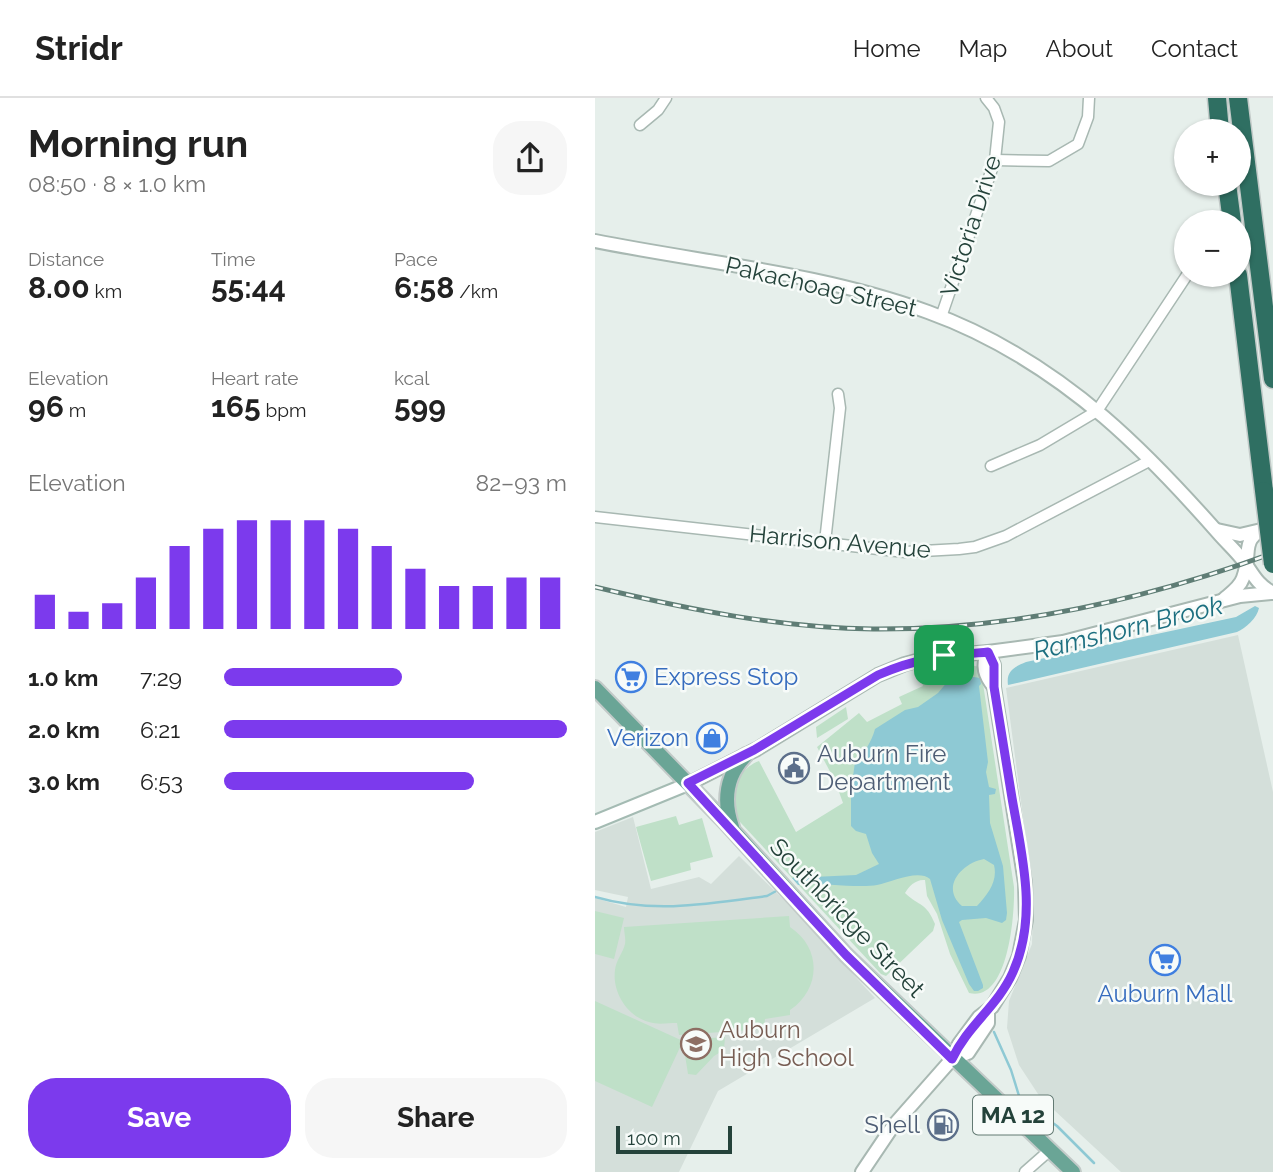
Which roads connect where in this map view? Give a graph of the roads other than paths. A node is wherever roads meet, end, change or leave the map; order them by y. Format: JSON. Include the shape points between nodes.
{"nodes":[{"id":1,"x":666,"y":98,"type":"edge"},
{"id":2,"x":986,"y":98,"type":"edge"},
{"id":3,"x":1089,"y":98,"type":"edge"},
{"id":4,"x":1217,"y":98,"type":"edge"},
{"id":5,"x":1238,"y":98,"type":"edge"},
{"id":6,"x":1219,"y":119,"type":"edge"},
{"id":7,"x":641,"y":125,"type":"dead end"},
{"id":8,"x":995,"y":160,"type":"junction"},
{"id":9,"x":595,"y":241,"type":"edge"},
{"id":10,"x":1179,"y":287,"type":"edge"},
{"id":11,"x":1239,"y":287,"type":"edge"},
{"id":12,"x":941,"y":317,"type":"junction"},
{"id":13,"x":1273,"y":379,"type":"edge"},
{"id":14,"x":838,"y":394,"type":"dead end"},
{"id":15,"x":1097,"y":411,"type":"junction"},
{"id":16,"x":1149,"y":461,"type":"junction"},
{"id":17,"x":991,"y":466,"type":"dead end"},
{"id":18,"x":595,"y":517,"type":"edge"},
{"id":19,"x":1273,"y":522,"type":"edge"},
{"id":20,"x":1216,"y":530,"type":"junction"},
{"id":21,"x":1257,"y":531,"type":"junction"},
{"id":22,"x":825,"y":542,"type":"junction"},
{"id":23,"x":1245,"y":563,"type":"junction"},
{"id":24,"x":1273,"y":564,"type":"edge"},
{"id":25,"x":1273,"y":593,"type":"edge"},
{"id":26,"x":1221,"y":601,"type":"junction"},
{"id":27,"x":988,"y":652,"type":"junction"},
{"id":28,"x":595,"y":688,"type":"edge"},
{"id":29,"x":746,"y":755,"type":"junction"},
{"id":30,"x":688,"y":783,"type":"junction"},
{"id":31,"x":595,"y":822,"type":"edge"},
{"id":32,"x":734,"y":832,"type":"junction"},
{"id":33,"x":952,"y":1059,"type":"junction"},
{"id":34,"x":1050,"y":1150,"type":"junction"},
{"id":35,"x":862,"y":1172,"type":"edge"},
{"id":36,"x":1025,"y":1172,"type":"edge"},
{"id":37,"x":1073,"y":1172,"type":"edge"}],
"edges":[{"from":1,"to":7,"type":"street"},
{"from":2,"to":8,"type":"street","name":"Victoria Drive","via":[[999,122]]},
{"from":3,"to":8,"type":"street","via":[[1078,144],[1049,161]]},
{"from":4,"to":6,"type":"highway"},
{"from":5,"to":13,"type":"highway"},
{"from":8,"to":12,"type":"street","name":"Victoria Drive"},
{"from":9,"to":12,"type":"street","name":"Pakachoag Street","via":[[833,285]]},
{"from":10,"to":15,"type":"street"},
{"from":11,"to":24,"type":"highway","bridge":true},
{"from":12,"to":15,"type":"street","name":"Pakachoag Street","via":[[1022,357]]},
{"from":14,"to":22,"type":"street"},
{"from":15,"to":16,"type":"street","name":"Pakachoag Street"},
{"from":15,"to":17,"type":"street","via":[[1040,445]]},
{"from":16,"to":20,"type":"street","name":"Pakachoag Street"},
{"from":16,"to":22,"type":"street","name":"Harrison Avenue","via":[[1006,536],[975,547],[911,552]]},
{"from":18,"to":22,"type":"street","name":"Harrison Avenue"},
{"from":19,"to":21,"type":"street"},
{"from":20,"to":21,"type":"street","via":[[1240,535]]},
{"from":20,"to":23,"type":"street","name":"Pakachoag Street"},
{"from":21,"to":23,"type":"street","via":[[1248,543]]},
{"from":23,"to":25,"type":"street","name":"Pakachoag Street","via":[[1254,579]]},
{"from":23,"to":26,"type":"street","via":[[1239,585]]},
{"from":25,"to":26,"type":"street"},
{"from":26,"to":27,"type":"street","via":[[1069,641]]},
{"from":27,"to":29,"type":"street","via":[[932,657],[895,667]]},
{"from":27,"to":33,"type":"street","via":[[984,665],[994,687],[1027,910],[1017,963],[988,1012],[988,1023],[968,1053]]},
{"from":28,"to":30,"type":"main road","name":"Southbridge Street","number":"MA 12"},
{"from":29,"to":30,"type":"street"},
{"from":29,"to":32,"type":"main road","via":[[733,772],[727,794]]},
{"from":30,"to":31,"type":"street"},
{"from":30,"to":32,"type":"main road","name":"Southbridge Street","number":"MA 12"},
{"from":32,"to":33,"type":"main road","name":"Southbridge Street","number":"MA 12","via":[[846,955]]},
{"from":33,"to":34,"type":"main road","name":"Southbridge Street","number":"MA 12"},
{"from":33,"to":35,"type":"street","via":[[896,1121]]},
{"from":34,"to":36,"type":"street"},
{"from":34,"to":37,"type":"main road","name":"Southbridge Street","number":"MA 12"}]}
